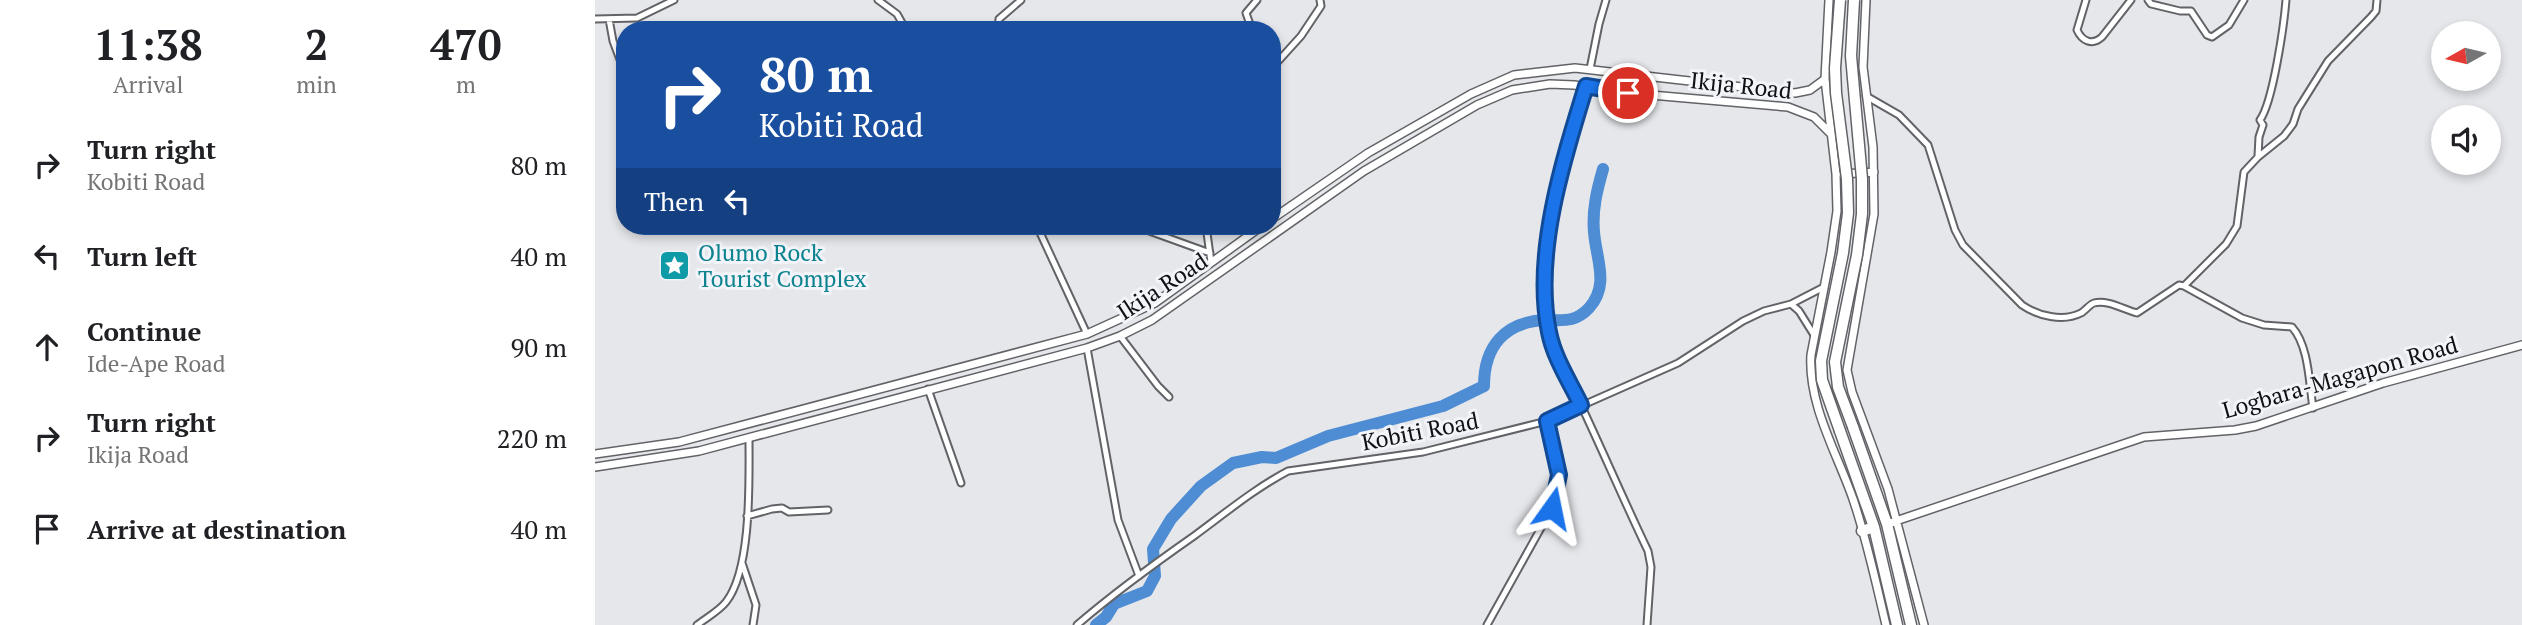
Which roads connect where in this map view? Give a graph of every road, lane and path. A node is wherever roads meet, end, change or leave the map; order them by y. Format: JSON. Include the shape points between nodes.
{"nodes":[{"id":1,"x":674,"y":0,"type":"edge"},
{"id":2,"x":878,"y":0,"type":"edge"},
{"id":3,"x":1021,"y":0,"type":"edge"},
{"id":4,"x":1257,"y":0,"type":"edge"},
{"id":5,"x":1320,"y":0,"type":"edge"},
{"id":6,"x":1606,"y":0,"type":"edge"},
{"id":7,"x":1829,"y":0,"type":"edge"},
{"id":8,"x":1840,"y":0,"type":"edge"},
{"id":9,"x":1854,"y":0,"type":"edge"},
{"id":10,"x":1866,"y":0,"type":"edge"},
{"id":11,"x":2086,"y":0,"type":"edge"},
{"id":12,"x":2131,"y":0,"type":"edge"},
{"id":13,"x":2148,"y":0,"type":"edge"},
{"id":14,"x":2245,"y":0,"type":"edge"},
{"id":15,"x":2286,"y":0,"type":"edge"},
{"id":16,"x":2377,"y":0,"type":"edge"},
{"id":17,"x":595,"y":19,"type":"edge"},
{"id":18,"x":609,"y":19,"type":"junction"},
{"id":19,"x":901,"y":21,"type":"edge"},
{"id":20,"x":999,"y":21,"type":"edge"},
{"id":21,"x":1249,"y":21,"type":"edge"},
{"id":22,"x":616,"y":49,"type":"edge"},
{"id":23,"x":1281,"y":58,"type":"edge"},
{"id":24,"x":1590,"y":69,"type":"junction"},
{"id":25,"x":1825,"y":79,"type":"junction"},
{"id":26,"x":1586,"y":86,"type":"junction"},
{"id":27,"x":1866,"y":96,"type":"junction"},
{"id":28,"x":1830,"y":133,"type":"junction"},
{"id":29,"x":2258,"y":157,"type":"junction"},
{"id":30,"x":1874,"y":172,"type":"junction"},
{"id":31,"x":1836,"y":174,"type":"junction"},
{"id":32,"x":1281,"y":213,"type":"edge"},
{"id":33,"x":1281,"y":229,"type":"edge"},
{"id":34,"x":1041,"y":235,"type":"edge"},
{"id":35,"x":1160,"y":235,"type":"edge"},
{"id":36,"x":1207,"y":235,"type":"edge"},
{"id":37,"x":1249,"y":235,"type":"edge"},
{"id":38,"x":1273,"y":235,"type":"edge"},
{"id":39,"x":1210,"y":253,"type":"junction"},
{"id":40,"x":1211,"y":262,"type":"junction"},
{"id":41,"x":2184,"y":286,"type":"junction"},
{"id":42,"x":1824,"y":287,"type":"junction"},
{"id":43,"x":1791,"y":304,"type":"junction"},
{"id":44,"x":2226,"y":306,"type":"dead end"},
{"id":45,"x":2230,"y":313,"type":"junction"},
{"id":46,"x":1087,"y":334,"type":"junction"},
{"id":47,"x":1120,"y":336,"type":"junction"},
{"id":48,"x":1814,"y":336,"type":"junction"},
{"id":49,"x":2522,"y":345,"type":"edge"},
{"id":50,"x":1087,"y":348,"type":"junction"},
{"id":51,"x":928,"y":389,"type":"junction"},
{"id":52,"x":1169,"y":397,"type":"dead end"},
{"id":53,"x":1581,"y":405,"type":"junction"},
{"id":54,"x":2313,"y":408,"type":"junction"},
{"id":55,"x":1547,"y":421,"type":"junction"},
{"id":56,"x":749,"y":438,"type":"junction"},
{"id":57,"x":595,"y":454,"type":"edge"},
{"id":58,"x":595,"y":467,"type":"edge"},
{"id":59,"x":961,"y":483,"type":"dead end"},
{"id":60,"x":828,"y":510,"type":"dead end"},
{"id":61,"x":747,"y":516,"type":"junction"},
{"id":62,"x":1893,"y":523,"type":"junction"},
{"id":63,"x":1874,"y":527,"type":"junction"},
{"id":64,"x":1862,"y":531,"type":"junction"},
{"id":65,"x":742,"y":563,"type":"junction"},
{"id":66,"x":1139,"y":576,"type":"junction"},
{"id":67,"x":697,"y":625,"type":"edge"},
{"id":68,"x":753,"y":625,"type":"edge"},
{"id":69,"x":1077,"y":625,"type":"edge"},
{"id":70,"x":1487,"y":625,"type":"edge"},
{"id":71,"x":1647,"y":625,"type":"edge"},
{"id":72,"x":1886,"y":625,"type":"edge"},
{"id":73,"x":1897,"y":625,"type":"edge"},
{"id":74,"x":1911,"y":625,"type":"edge"},
{"id":75,"x":1924,"y":625,"type":"edge"}],
"edges":[{"from":1,"to":18,"type":"street","via":[[637,18]]},
{"from":2,"to":19,"type":"street"},
{"from":3,"to":20,"type":"street"},
{"from":4,"to":21,"type":"street","via":[[1246,13]]},
{"from":5,"to":23,"type":"street","via":[[1321,6],[1301,36]]},
{"from":6,"to":24,"type":"street"},
{"from":7,"to":25,"type":"street"},
{"from":8,"to":63,"type":"highway","bridge":true,"via":[[1835,68],[1848,212],[1821,361],[1822,380]]},
{"from":9,"to":62,"type":"highway","bridge":true,"via":[[1851,56],[1861,214],[1835,378]]},
{"from":10,"to":27,"type":"street","via":[[1862,52]]},
{"from":11,"to":12,"type":"street","via":[[2077,30],[2091,42],[2102,37]]},
{"from":13,"to":14,"type":"street","via":[[2163,8],[2191,11],[2212,37],[2229,25]]},
{"from":15,"to":29,"type":"street","via":[[2275,71],[2260,120]]},
{"from":16,"to":29,"type":"street","via":[[2371,17],[2328,61],[2291,127]]},
{"from":17,"to":18,"type":"street"},
{"from":18,"to":22,"type":"street"},
{"from":24,"to":25,"type":"street","name":"Ikija Road","via":[[1795,93],[1810,90]]},
{"from":24,"to":32,"type":"street","name":"Ikija Road","via":[[1532,71],[1495,82],[1368,153]]},
{"from":25,"to":28,"type":"street"},
{"from":26,"to":28,"type":"street","name":"Ikija Road","via":[[1788,107],[1814,117]]},
{"from":26,"to":33,"type":"street","name":"Ikija Road","via":[[1531,86],[1477,104],[1364,171]]},
{"from":26,"to":53,"type":"street","via":[[1546,238],[1545,266],[1549,332]]},
{"from":27,"to":30,"type":"street"},
{"from":27,"to":41,"type":"street","via":[[1899,115],[1928,145],[1963,245],[2033,313],[2078,315],[2095,303],[2143,312],[2179,285]]},
{"from":28,"to":31,"type":"street"},
{"from":29,"to":41,"type":"street","via":[[2241,181],[2237,226],[2226,244]]},
{"from":30,"to":31,"type":"street"},
{"from":30,"to":62,"type":"street","via":[[1868,259],[1847,370],[1888,489]]},
{"from":31,"to":42,"type":"street","via":[[1837,211]]},
{"from":34,"to":46,"type":"street"},
{"from":35,"to":39,"type":"street"},
{"from":36,"to":39,"type":"street"},
{"from":37,"to":40,"type":"street","name":"Ikija Road"},
{"from":38,"to":47,"type":"street","name":"Ikija Road","via":[[1152,320]]},
{"from":39,"to":40,"type":"street"},
{"from":40,"to":46,"type":"street","name":"Ikija Road","via":[[1154,303]]},
{"from":41,"to":45,"type":"street"},
{"from":42,"to":43,"type":"street","name":"Kobiti Road"},
{"from":42,"to":48,"type":"street"},
{"from":43,"to":48,"type":"street"},
{"from":43,"to":53,"type":"street","name":"Kobiti Road","via":[[1743,321],[1678,363]]},
{"from":44,"to":45,"type":"street"},
{"from":45,"to":54,"type":"street","via":[[2264,325],[2292,327],[2302,344]]},
{"from":46,"to":57,"type":"street","name":"Ikija Road","via":[[679,442]]},
{"from":47,"to":50,"type":"street","name":"Ikija Road"},
{"from":47,"to":52,"type":"street"},
{"from":48,"to":64,"type":"street","via":[[1813,390]]},
{"from":49,"to":54,"type":"street","name":"Logbara-Magapon Road","via":[[2383,383]]},
{"from":50,"to":51,"type":"street","name":"Ikija Road"},
{"from":50,"to":66,"type":"street","via":[[1118,520]]},
{"from":51,"to":56,"type":"street","name":"Ikija Road"},
{"from":51,"to":59,"type":"street"},
{"from":53,"to":55,"type":"street","name":"Kobiti Road"},
{"from":53,"to":71,"type":"street","via":[[1648,551]]},
{"from":54,"to":62,"type":"street","name":"Logbara-Magapon Road","via":[[2235,430],[2144,437]]},
{"from":55,"to":66,"type":"street","name":"Kobiti Road","via":[[1423,452],[1288,471]]},
{"from":55,"to":70,"type":"street","via":[[1559,475],[1552,508]]},
{"from":56,"to":58,"type":"street","name":"Ikija Road","via":[[664,458]]},
{"from":56,"to":61,"type":"street"},
{"from":60,"to":61,"type":"street","via":[[772,509]]},
{"from":61,"to":65,"type":"street"},
{"from":62,"to":74,"type":"highway"},
{"from":62,"to":75,"type":"street"},
{"from":63,"to":64,"type":"highway"},
{"from":63,"to":73,"type":"highway"},
{"from":64,"to":72,"type":"street"},
{"from":65,"to":67,"type":"street","via":[[726,603]]},
{"from":65,"to":68,"type":"street","via":[[756,605]]},
{"from":66,"to":69,"type":"street","name":"Kobiti Road"}]}
